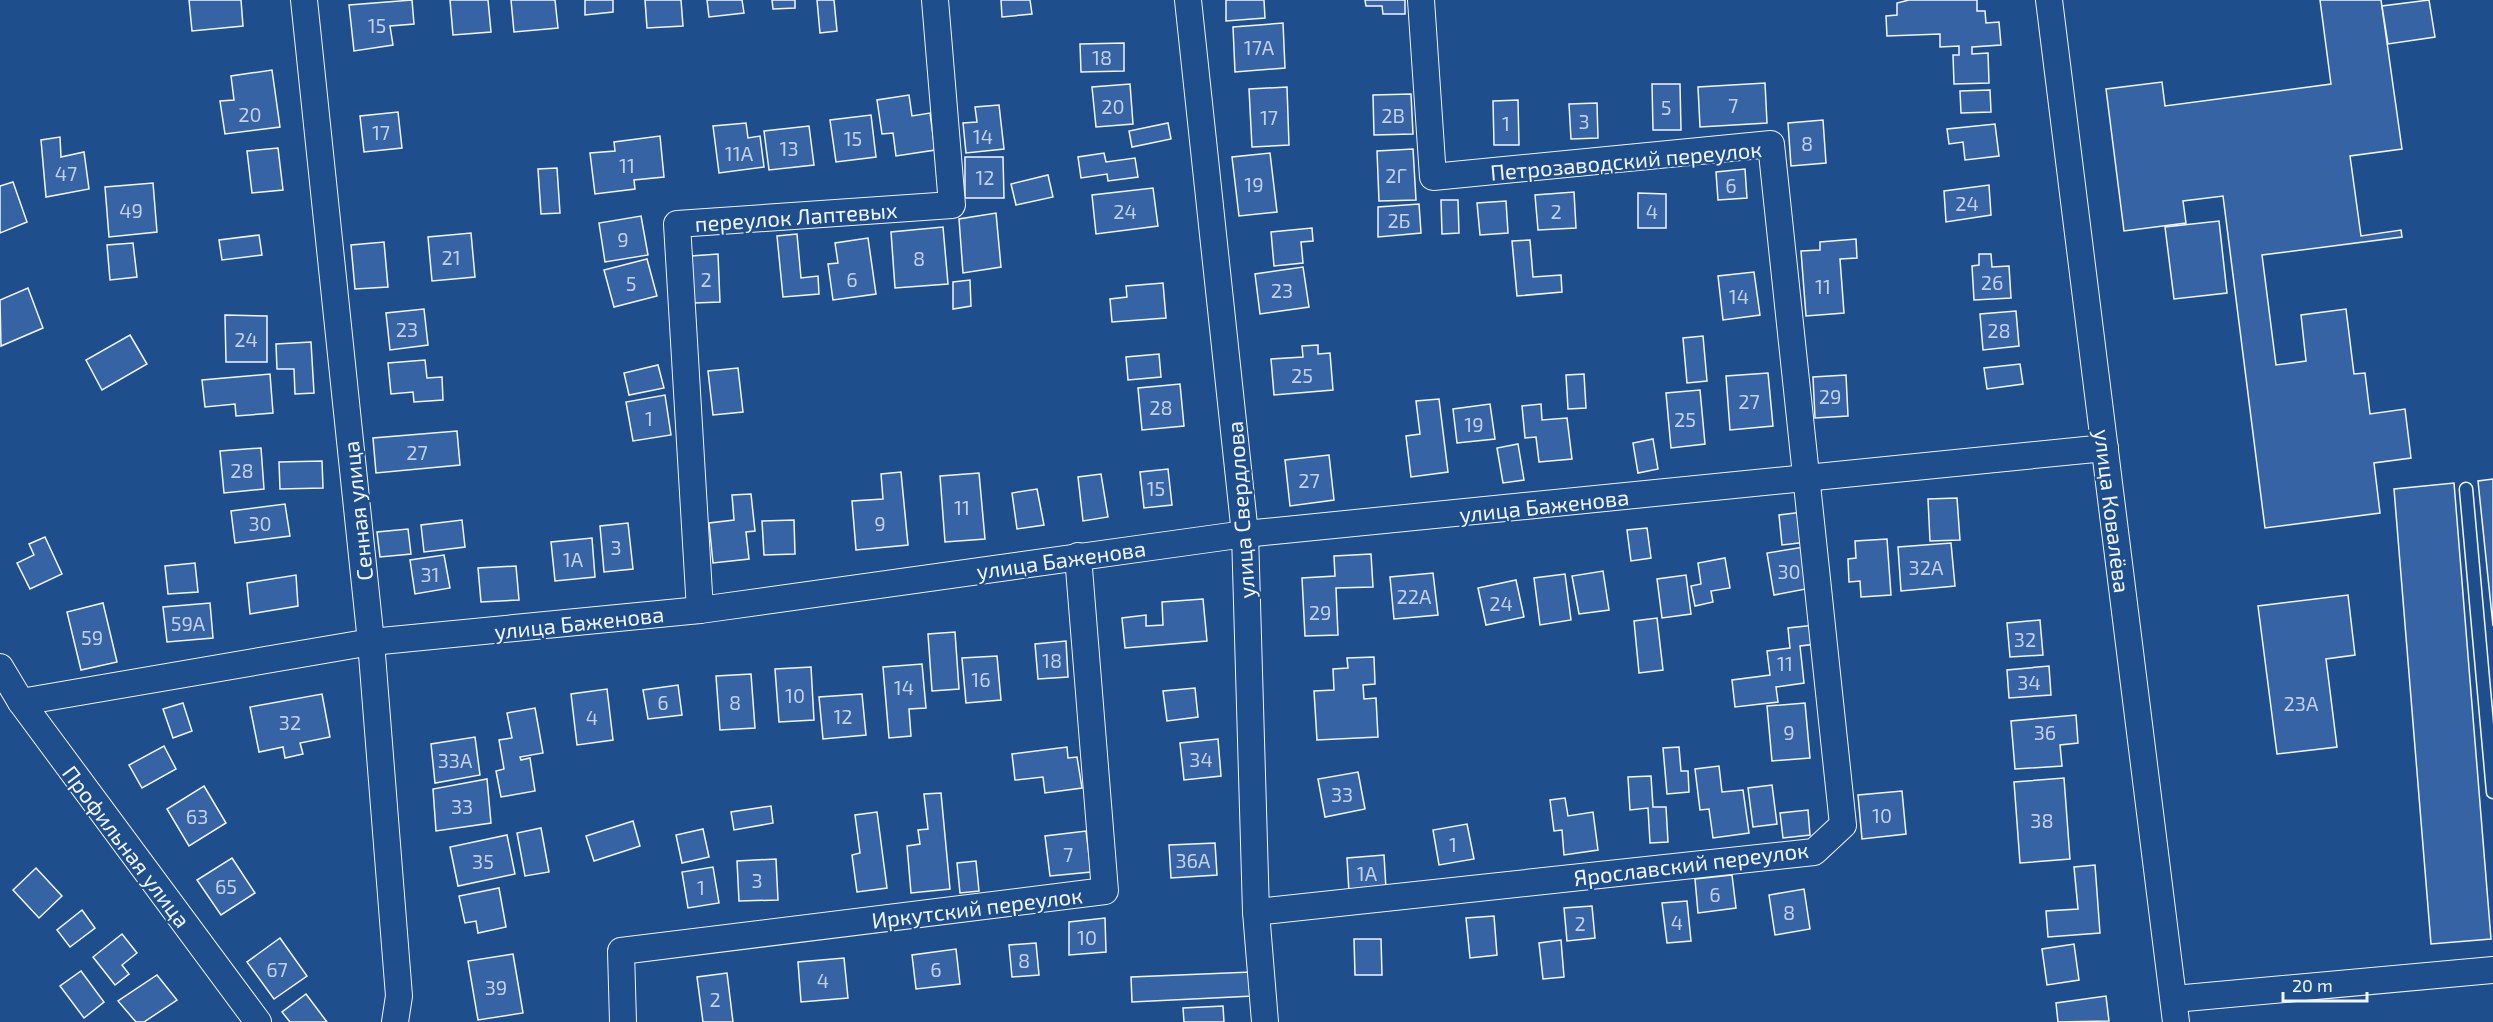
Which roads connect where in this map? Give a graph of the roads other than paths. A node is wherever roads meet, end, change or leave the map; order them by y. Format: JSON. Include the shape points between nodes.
{"nodes":[{"id":1,"x":304,"y":0,"type":"edge"},
{"id":2,"x":935,"y":0,"type":"edge"},
{"id":3,"x":1188,"y":0,"type":"edge"},
{"id":4,"x":1422,"y":0,"type":"edge"},
{"id":5,"x":2049,"y":0,"type":"edge"},
{"id":6,"x":2105,"y":448,"type":"junction"},
{"id":7,"x":1808,"y":480,"type":"junction"},
{"id":8,"x":2466,"y":489,"type":"dead end"},
{"id":9,"x":1245,"y":534,"type":"junction"},
{"id":10,"x":1078,"y":556,"type":"junction"},
{"id":11,"x":700,"y":610,"type":"junction"},
{"id":12,"x":371,"y":642,"type":"junction"},
{"id":13,"x":0,"y":667,"type":"edge"},
{"id":14,"x":21,"y":702,"type":"junction"},
{"id":15,"x":2493,"y":792,"type":"edge"},
{"id":16,"x":1256,"y":912,"type":"junction"},
{"id":17,"x":2493,"y":970,"type":"edge"},
{"id":18,"x":2175,"y":1010,"type":"edge"},
{"id":19,"x":258,"y":1022,"type":"edge"},
{"id":20,"x":395,"y":1022,"type":"edge"},
{"id":21,"x":623,"y":1022,"type":"edge"},
{"id":22,"x":1265,"y":1022,"type":"edge"}],
"edges":[{"from":1,"to":12,"type":"street","name":"Сенная улица"},
{"from":2,"to":11,"type":"street","name":"переулок Лаптевых","via":[[952,205],[677,224]]},
{"from":3,"to":9,"type":"street","name":"улица Свердлова"},
{"from":4,"to":7,"type":"street","name":"Петрозаводский переулок","via":[[1433,177],[1771,144]]},
{"from":5,"to":6,"type":"street","name":"улица Ковалёва"},
{"from":6,"to":7,"type":"street","name":"улица Баженова"},
{"from":6,"to":18,"type":"street","name":"улица Ковалёва"},
{"from":7,"to":9,"type":"street","name":"улица Баженова"},
{"from":7,"to":16,"type":"street","name":"Ярославский переулок","via":[[1843,825],[1814,852]]},
{"from":8,"to":15,"type":"lane"},
{"from":9,"to":10,"type":"street","name":"улица Баженова"},
{"from":9,"to":16,"type":"street","name":"улица Свердлова"},
{"from":10,"to":11,"type":"street","name":"улица Баженова"},
{"from":10,"to":21,"type":"street","name":"Иркутский переулок","via":[[1105,891],[621,951]]},
{"from":11,"to":12,"type":"street","name":"улица Баженова"},
{"from":12,"to":14,"type":"street","name":"улица Баженова"},
{"from":12,"to":20,"type":"street","name":"Сенная улица","via":[[399,996]]},
{"from":13,"to":14,"type":"street","name":"Профильная улица"},
{"from":14,"to":19,"type":"street","name":"Профильная улица"},
{"from":16,"to":22,"type":"street","name":"улица Свердлова"},
{"from":17,"to":18,"type":"street"}]}
